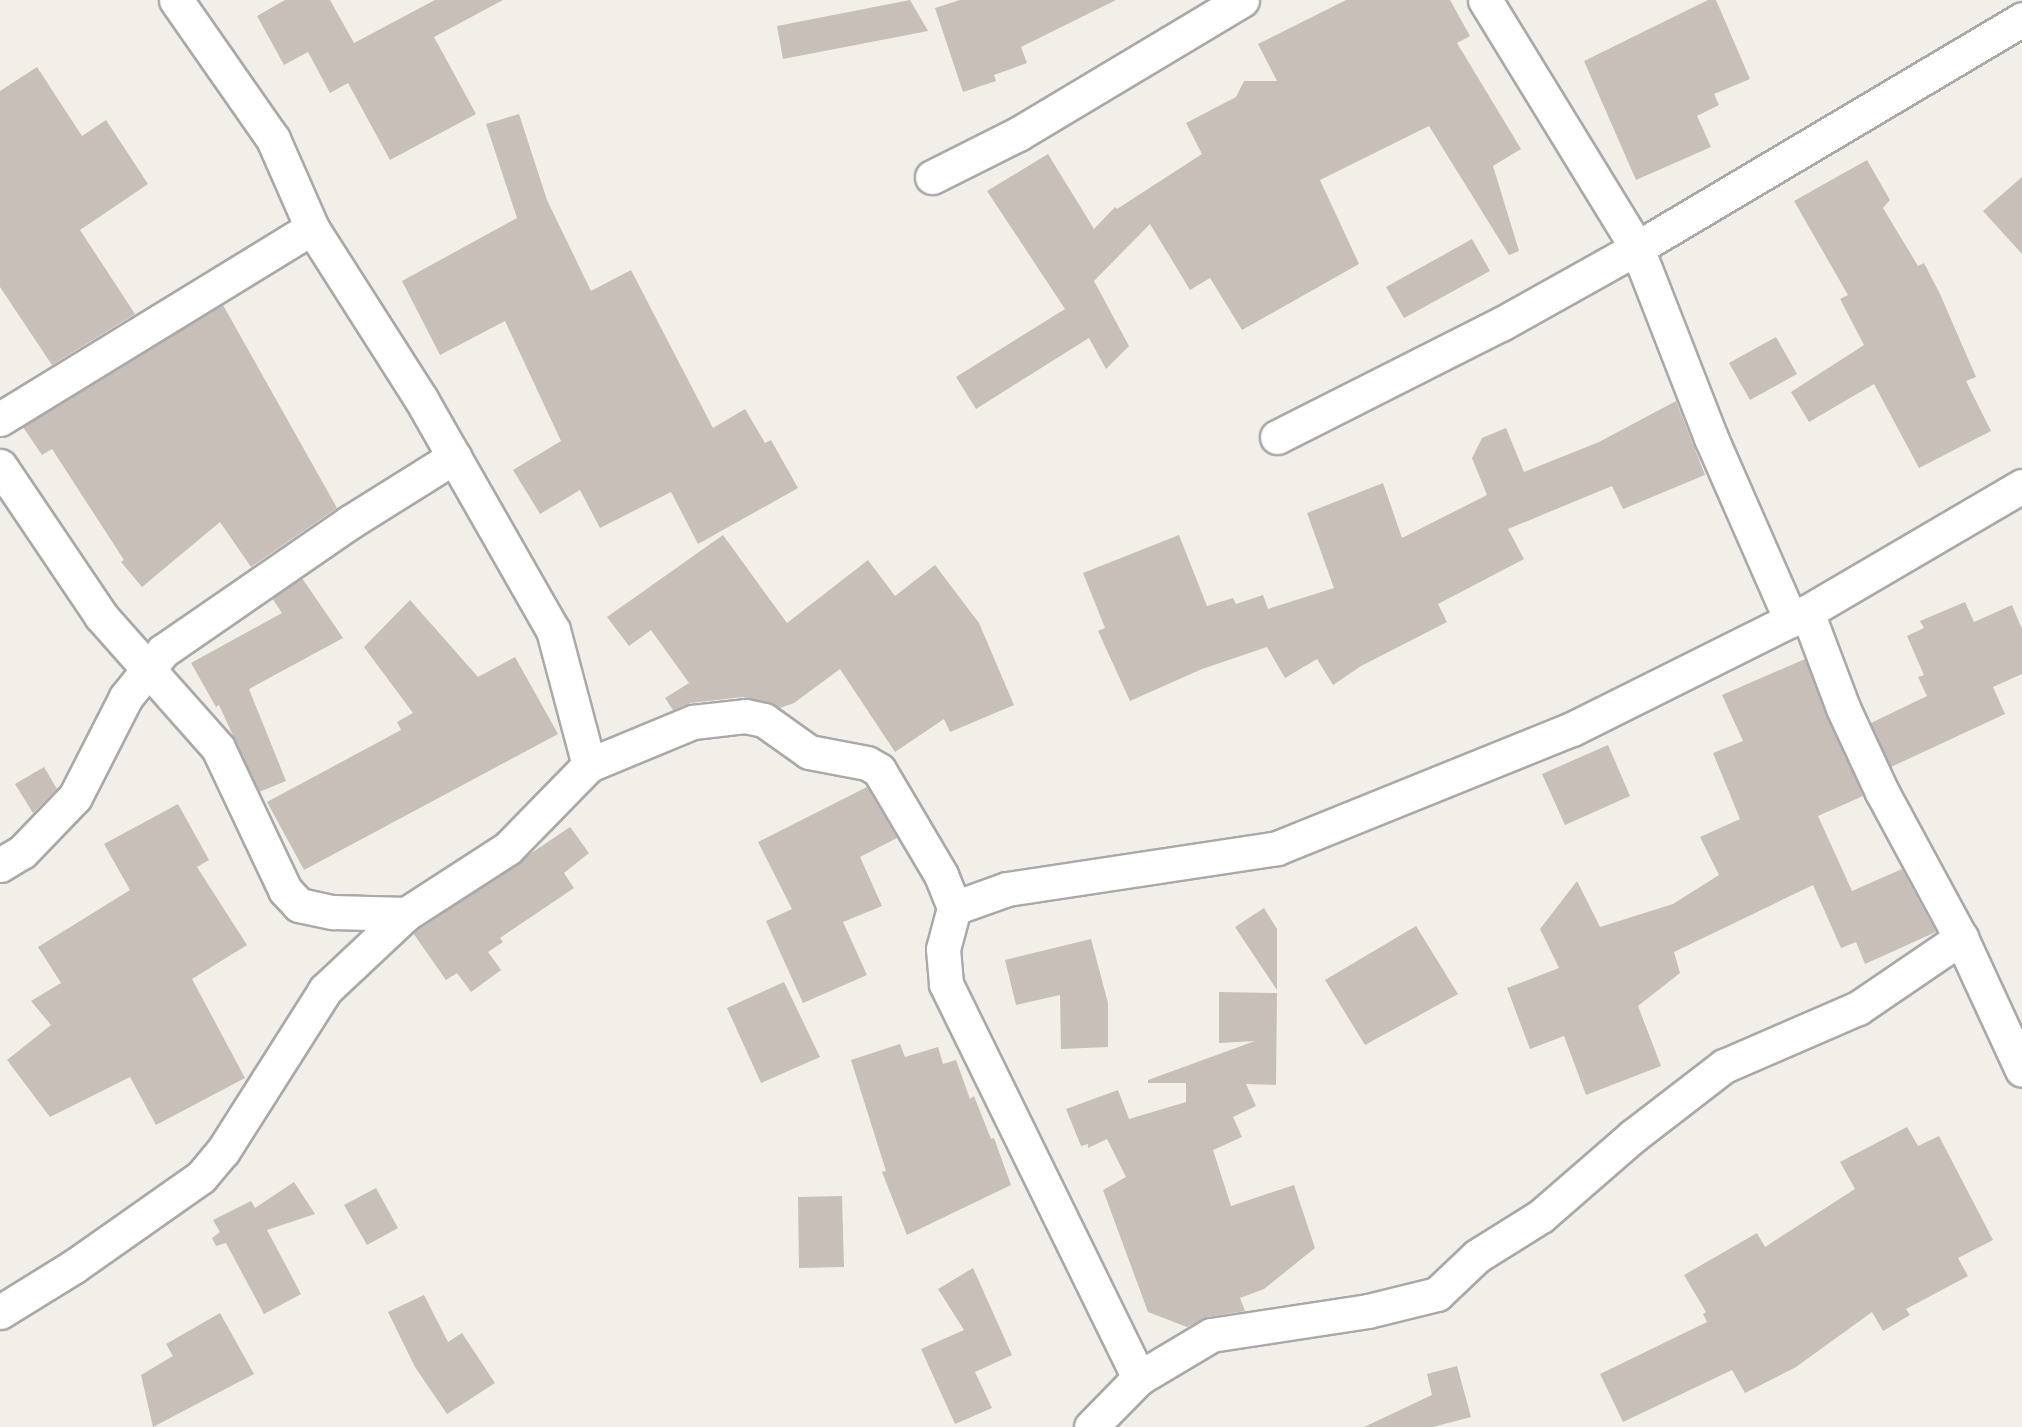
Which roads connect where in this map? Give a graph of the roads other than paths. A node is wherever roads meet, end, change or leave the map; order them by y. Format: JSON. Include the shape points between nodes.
{"nodes":[{"id":1,"x":176,"y":0,"type":"edge"},
{"id":2,"x":1242,"y":0,"type":"edge"},
{"id":3,"x":1485,"y":0,"type":"edge"},
{"id":4,"x":2022,"y":19,"type":"edge"},
{"id":5,"x":932,"y":177,"type":"dead end"},
{"id":6,"x":312,"y":228,"type":"junction"},
{"id":7,"x":1637,"y":248,"type":"junction"},
{"id":8,"x":0,"y":419,"type":"edge"},
{"id":9,"x":1277,"y":437,"type":"dead end"},
{"id":10,"x":454,"y":457,"type":"junction"},
{"id":11,"x":0,"y":466,"type":"edge"},
{"id":12,"x":2022,"y":486,"type":"edge"},
{"id":13,"x":1799,"y":616,"type":"junction"},
{"id":14,"x":146,"y":670,"type":"junction"},
{"id":15,"x":590,"y":765,"type":"junction"},
{"id":16,"x":0,"y":865,"type":"edge"},
{"id":17,"x":954,"y":908,"type":"junction"},
{"id":18,"x":406,"y":914,"type":"junction"},
{"id":19,"x":1961,"y":938,"type":"junction"},
{"id":20,"x":2022,"y":1070,"type":"edge"},
{"id":21,"x":0,"y":1312,"type":"edge"},
{"id":22,"x":1139,"y":1378,"type":"junction"},
{"id":23,"x":1091,"y":1427,"type":"edge"}],
"edges":[{"from":1,"to":6,"type":"street","via":[[273,139]]},
{"from":2,"to":5,"type":"street","via":[[1018,134]]},
{"from":3,"to":7,"type":"street"},
{"from":4,"to":7,"type":"street"},
{"from":6,"to":8,"type":"street"},
{"from":6,"to":10,"type":"street"},
{"from":7,"to":9,"type":"street","via":[[1501,324]]},
{"from":7,"to":13,"type":"street","via":[[1710,438]]},
{"from":10,"to":14,"type":"street","via":[[194,628]]},
{"from":10,"to":15,"type":"street","via":[[553,630]]},
{"from":11,"to":14,"type":"street","via":[[66,568]]},
{"from":12,"to":13,"type":"street"},
{"from":13,"to":17,"type":"street","via":[[1572,729],[1278,848],[1007,889]]},
{"from":13,"to":19,"type":"street","via":[[1882,792]]},
{"from":14,"to":16,"type":"street","via":[[126,697],[75,797],[22,852]]},
{"from":14,"to":18,"type":"street","via":[[218,747],[285,890],[299,905],[333,912]]},
{"from":15,"to":17,"type":"street","via":[[693,722],[745,716],[764,720],[809,752],[867,763],[879,770],[941,875]]},
{"from":15,"to":18,"type":"street","via":[[508,848]]},
{"from":17,"to":22,"type":"street","via":[[943,949],[946,984]]},
{"from":18,"to":21,"type":"street","via":[[325,990],[229,1142],[201,1177],[73,1267]]},
{"from":19,"to":20,"type":"street"},
{"from":19,"to":22,"type":"street","via":[[1858,1008],[1724,1066],[1633,1136],[1541,1216],[1478,1256],[1437,1294],[1368,1311],[1212,1335]]},
{"from":22,"to":23,"type":"street"}]}
